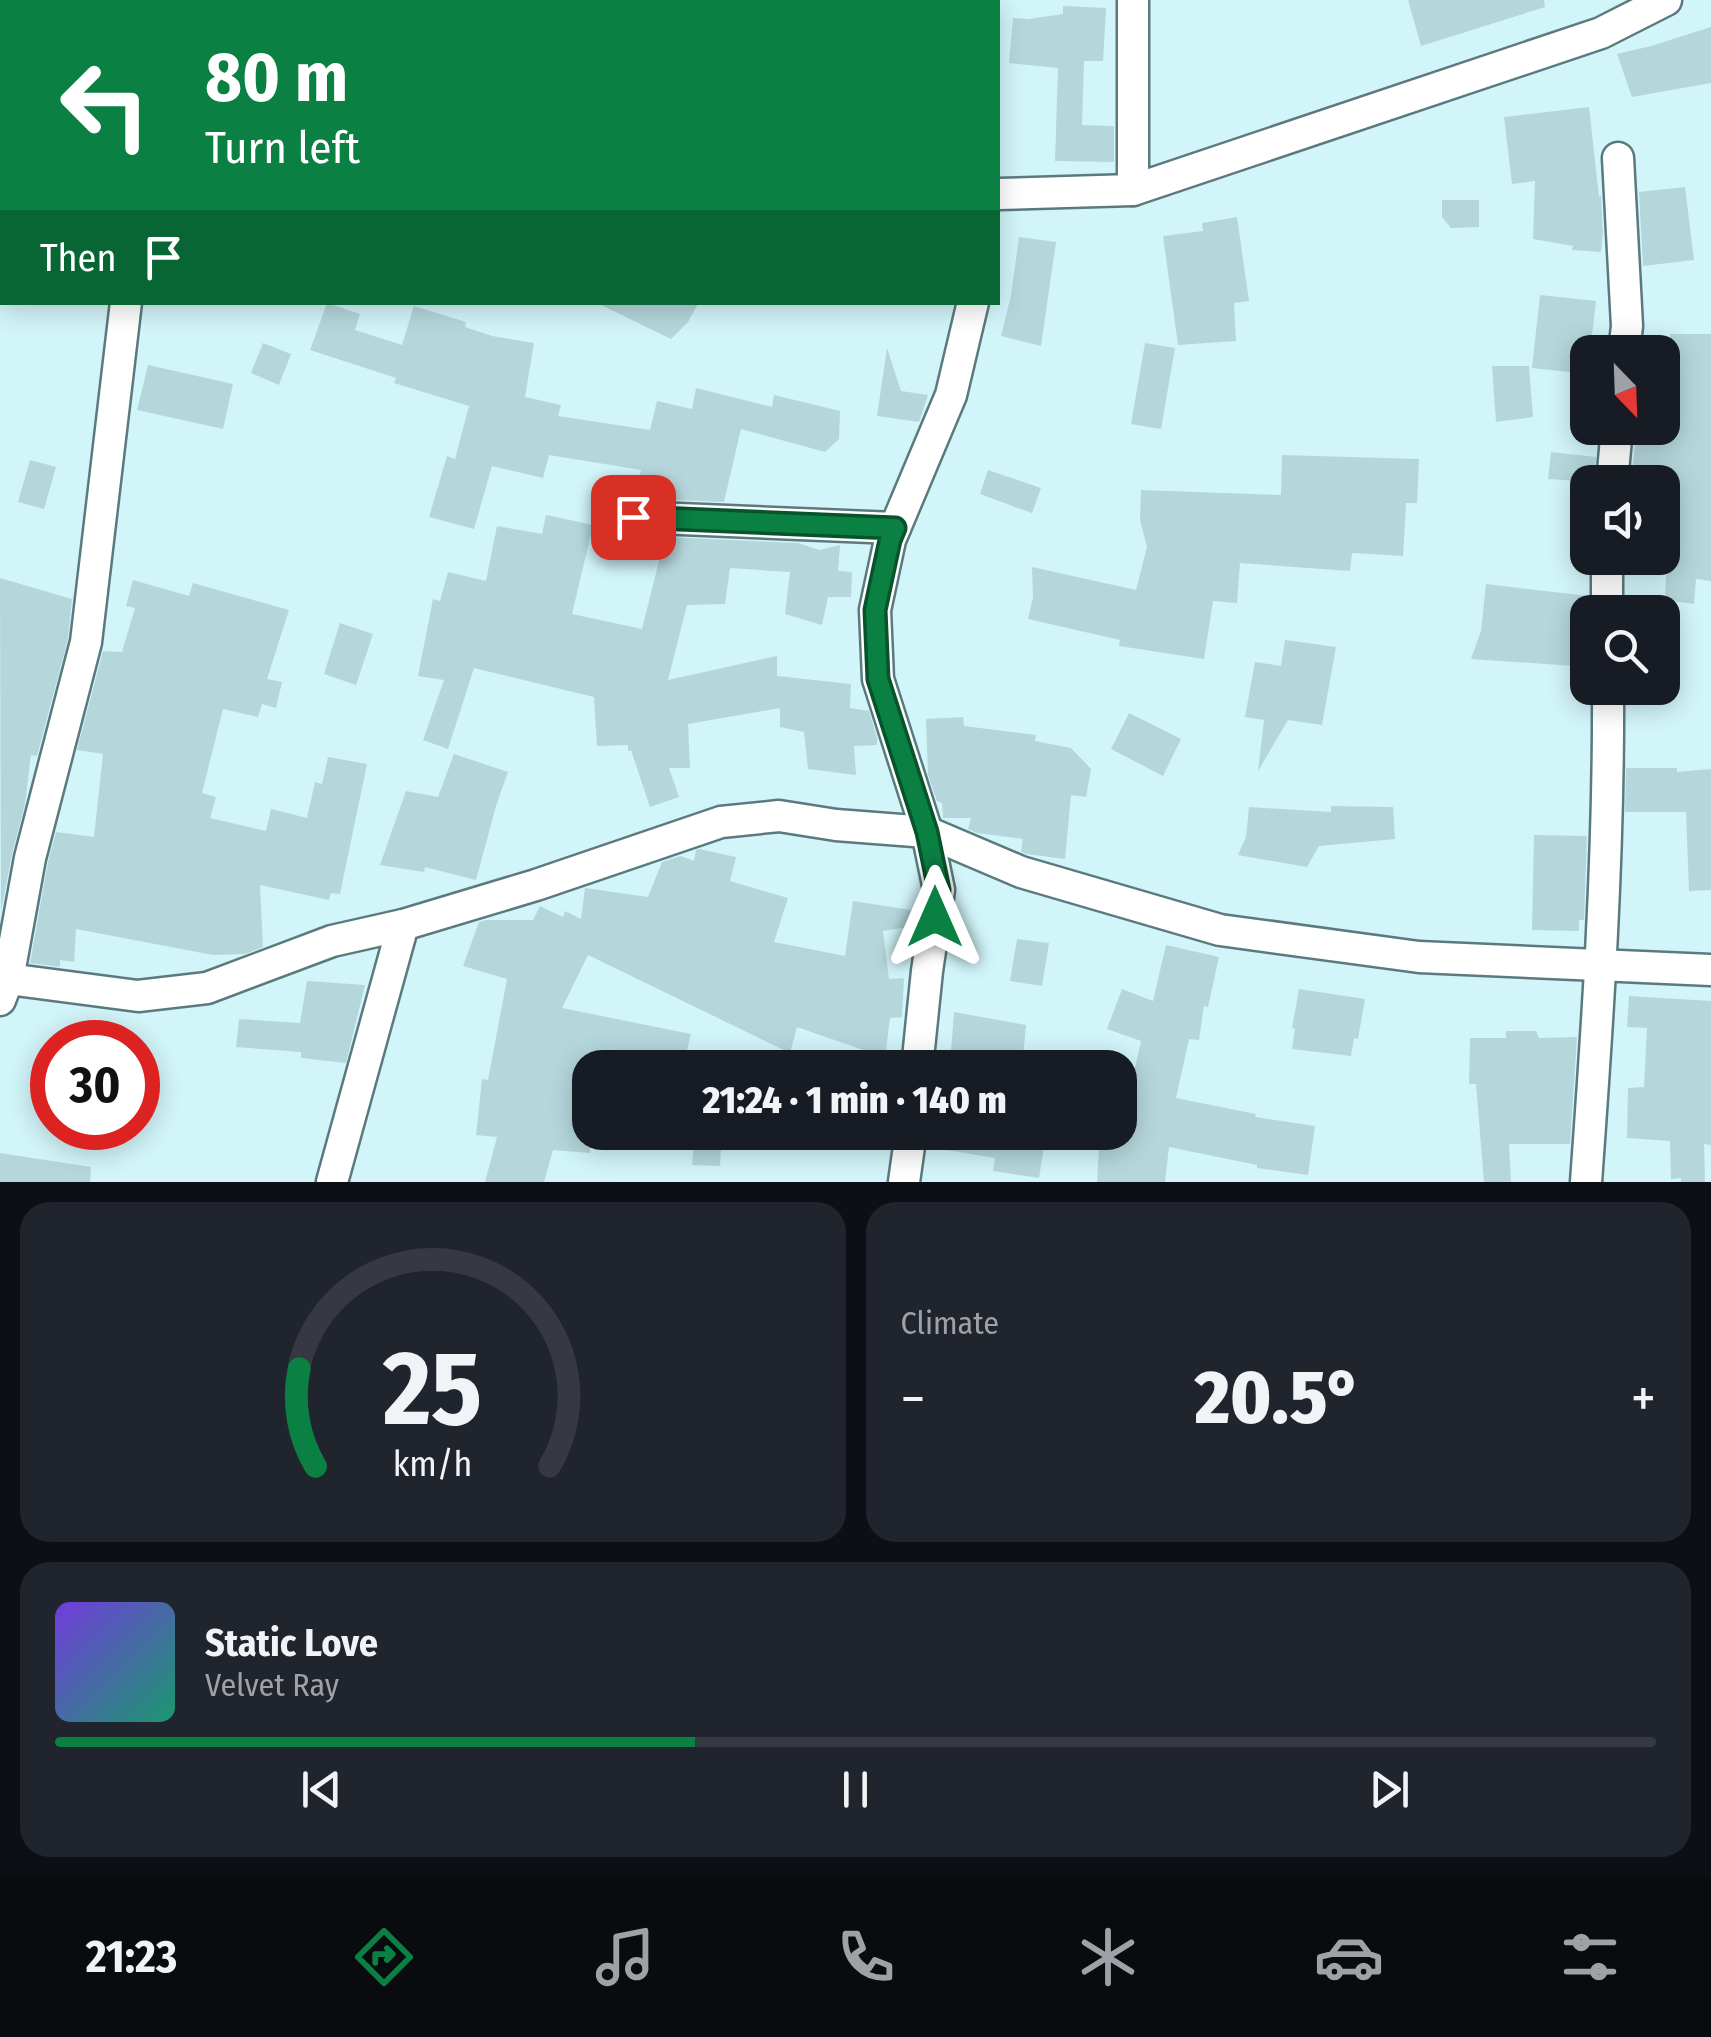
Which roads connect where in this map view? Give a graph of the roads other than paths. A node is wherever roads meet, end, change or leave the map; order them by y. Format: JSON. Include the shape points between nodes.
{"nodes":[{"id":1,"x":1133,"y":0,"type":"edge"},
{"id":2,"x":1666,"y":0,"type":"edge"},
{"id":3,"x":1618,"y":158,"type":"dead end"},
{"id":4,"x":1132,"y":190,"type":"junction"},
{"id":5,"x":1000,"y":194,"type":"edge"},
{"id":6,"x":126,"y":305,"type":"edge"},
{"id":7,"x":972,"y":305,"type":"edge"},
{"id":8,"x":1626,"y":335,"type":"edge"},
{"id":9,"x":633,"y":517,"type":"dead end"},
{"id":10,"x":895,"y":528,"type":"junction"},
{"id":11,"x":1608,"y":705,"type":"edge"},
{"id":12,"x":927,"y":832,"type":"junction"},
{"id":13,"x":404,"y":924,"type":"junction"},
{"id":14,"x":8,"y":931,"type":"edge"},
{"id":15,"x":1601,"y":965,"type":"junction"},
{"id":16,"x":1711,"y":970,"type":"edge"},
{"id":17,"x":4,"y":990,"type":"edge"},
{"id":18,"x":919,"y":1050,"type":"edge"},
{"id":19,"x":908,"y":1150,"type":"edge"},
{"id":20,"x":332,"y":1182,"type":"edge"},
{"id":21,"x":904,"y":1182,"type":"edge"},
{"id":22,"x":1586,"y":1182,"type":"edge"}],
"edges":[{"from":1,"to":4,"type":"street"},
{"from":2,"to":4,"type":"street","via":[[1601,33]]},
{"from":3,"to":8,"type":"street"},
{"from":4,"to":5,"type":"street"},
{"from":6,"to":14,"type":"street","via":[[86,642]]},
{"from":7,"to":10,"type":"street","via":[[951,396]]},
{"from":9,"to":10,"type":"street"},
{"from":10,"to":12,"type":"street","via":[[875,610],[878,679]]},
{"from":11,"to":15,"type":"street"},
{"from":12,"to":13,"type":"street","via":[[779,816],[721,822]]},
{"from":12,"to":15,"type":"street","via":[[1021,872],[1220,930],[1420,957]]},
{"from":12,"to":18,"type":"street","via":[[939,890]]},
{"from":13,"to":17,"type":"street","via":[[332,941],[206,988],[138,996]]},
{"from":13,"to":20,"type":"street"},
{"from":14,"to":17,"type":"street"},
{"from":15,"to":16,"type":"street"},
{"from":15,"to":22,"type":"street"},
{"from":19,"to":21,"type":"street"}]}
